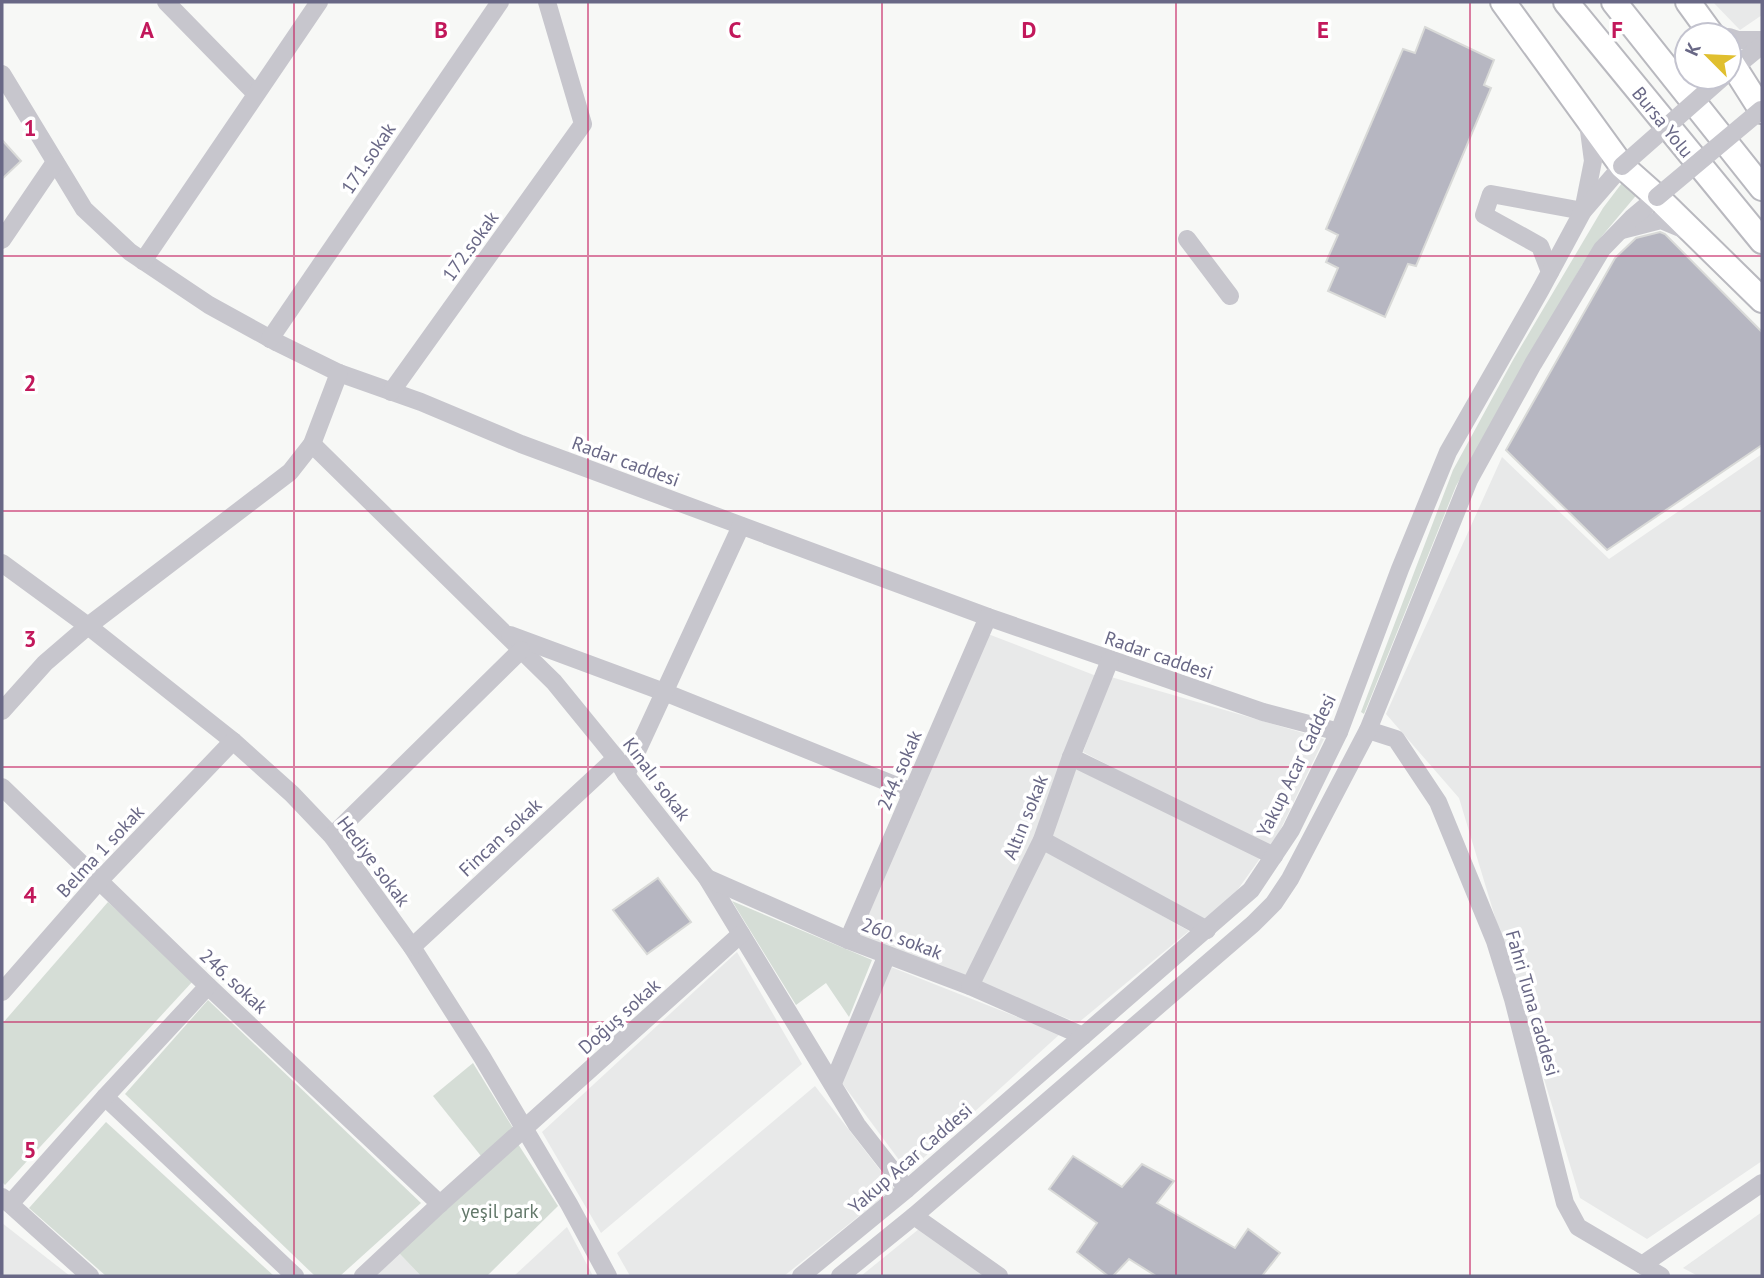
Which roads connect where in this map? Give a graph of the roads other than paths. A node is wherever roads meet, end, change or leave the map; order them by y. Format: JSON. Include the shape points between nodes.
{"nodes":[{"id":1,"x":166,"y":2,"type":"edge"},
{"id":2,"x":319,"y":2,"type":"edge"},
{"id":3,"x":500,"y":2,"type":"edge"},
{"id":4,"x":547,"y":2,"type":"edge"},
{"id":5,"x":1503,"y":2,"type":"edge"},
{"id":6,"x":1566,"y":2,"type":"edge"},
{"id":7,"x":1614,"y":2,"type":"edge"},
{"id":8,"x":1688,"y":2,"type":"edge"},
{"id":9,"x":1706,"y":21,"type":"edge"},
{"id":10,"x":1743,"y":41,"type":"edge"},
{"id":11,"x":1762,"y":43,"type":"edge"},
{"id":12,"x":1743,"y":58,"type":"edge"},
{"id":13,"x":2,"y":74,"type":"edge"},
{"id":14,"x":1743,"y":86,"type":"edge"},
{"id":15,"x":1705,"y":91,"type":"edge"},
{"id":16,"x":256,"y":94,"type":"junction"},
{"id":17,"x":1762,"y":110,"type":"edge"},
{"id":18,"x":1587,"y":119,"type":"junction"},
{"id":19,"x":55,"y":162,"type":"junction"},
{"id":20,"x":1622,"y":166,"type":"junction"},
{"id":21,"x":1762,"y":188,"type":"edge"},
{"id":22,"x":1657,"y":197,"type":"junction"},
{"id":23,"x":1583,"y":211,"type":"junction"},
{"id":24,"x":1619,"y":231,"type":"junction"},
{"id":25,"x":1690,"y":232,"type":"junction"},
{"id":26,"x":1187,"y":239,"type":"dead end"},
{"id":27,"x":2,"y":240,"type":"edge"},
{"id":28,"x":1762,"y":241,"type":"edge"},
{"id":29,"x":143,"y":261,"type":"junction"},
{"id":30,"x":1550,"y":272,"type":"junction"},
{"id":31,"x":1230,"y":296,"type":"dead end"},
{"id":32,"x":1762,"y":300,"type":"edge"},
{"id":33,"x":270,"y":339,"type":"junction"},
{"id":34,"x":339,"y":373,"type":"junction"},
{"id":35,"x":391,"y":391,"type":"junction"},
{"id":36,"x":312,"y":444,"type":"junction"},
{"id":37,"x":741,"y":526,"type":"junction"},
{"id":38,"x":2,"y":563,"type":"edge"},
{"id":39,"x":988,"y":617,"type":"junction"},
{"id":40,"x":89,"y":626,"type":"junction"},
{"id":41,"x":503,"y":632,"type":"junction"},
{"id":42,"x":521,"y":650,"type":"junction"},
{"id":43,"x":1110,"y":660,"type":"junction"},
{"id":44,"x":664,"y":692,"type":"junction"},
{"id":45,"x":2,"y":711,"type":"edge"},
{"id":46,"x":1368,"y":730,"type":"junction"},
{"id":47,"x":1339,"y":732,"type":"junction"},
{"id":48,"x":233,"y":741,"type":"junction"},
{"id":49,"x":1071,"y":757,"type":"junction"},
{"id":50,"x":616,"y":758,"type":"junction"},
{"id":51,"x":626,"y":775,"type":"junction"},
{"id":52,"x":2,"y":787,"type":"edge"},
{"id":53,"x":912,"y":792,"type":"junction"},
{"id":54,"x":332,"y":836,"type":"junction"},
{"id":55,"x":1042,"y":840,"type":"junction"},
{"id":56,"x":1274,"y":856,"type":"junction"},
{"id":57,"x":707,"y":878,"type":"junction"},
{"id":58,"x":99,"y":881,"type":"junction"},
{"id":59,"x":1207,"y":930,"type":"junction"},
{"id":60,"x":741,"y":934,"type":"junction"},
{"id":61,"x":848,"y":940,"type":"junction"},
{"id":62,"x":412,"y":947,"type":"junction"},
{"id":63,"x":887,"y":955,"type":"junction"},
{"id":64,"x":208,"y":986,"type":"junction"},
{"id":65,"x":970,"y":986,"type":"junction"},
{"id":66,"x":2,"y":992,"type":"edge"},
{"id":67,"x":1083,"y":1036,"type":"junction"},
{"id":68,"x":833,"y":1083,"type":"junction"},
{"id":69,"x":105,"y":1097,"type":"junction"},
{"id":70,"x":525,"y":1128,"type":"junction"},
{"id":71,"x":1762,"y":1183,"type":"edge"},
{"id":72,"x":907,"y":1189,"type":"junction"},
{"id":73,"x":6,"y":1201,"type":"edge"},
{"id":74,"x":440,"y":1204,"type":"junction"},
{"id":75,"x":914,"y":1216,"type":"junction"},
{"id":76,"x":1642,"y":1265,"type":"junction"},
{"id":77,"x":90,"y":1276,"type":"edge"},
{"id":78,"x":295,"y":1276,"type":"edge"},
{"id":79,"x":363,"y":1276,"type":"edge"},
{"id":80,"x":608,"y":1276,"type":"edge"},
{"id":81,"x":801,"y":1276,"type":"edge"},
{"id":82,"x":840,"y":1276,"type":"edge"},
{"id":83,"x":999,"y":1276,"type":"edge"},
{"id":84,"x":1661,"y":1276,"type":"edge"}],
"edges":[{"from":1,"to":16,"type":"street"},
{"from":2,"to":16,"type":"street"},
{"from":3,"to":33,"type":"street","name":"171.sokak"},
{"from":4,"to":35,"type":"street","name":"172.sokak","via":[[583,124]]},
{"from":5,"to":18,"type":"highway"},
{"from":6,"to":28,"type":"highway","name":"Bursa Yolu"},
{"from":7,"to":21,"type":"highway"},
{"from":8,"to":9,"type":"highway"},
{"from":10,"to":11,"type":"street"},
{"from":11,"to":12,"type":"street","name":"Yakup Acar Caddesi"},
{"from":13,"to":19,"type":"street","name":"Radar caddesi"},
{"from":14,"to":17,"type":"highway"},
{"from":15,"to":20,"type":"street","name":"Yakup Acar Caddesi","bridge":true},
{"from":16,"to":29,"type":"street"},
{"from":17,"to":22,"type":"street","bridge":true},
{"from":18,"to":20,"type":"highway"},
{"from":18,"to":23,"type":"street","via":[[1593,161]]},
{"from":19,"to":27,"type":"street"},
{"from":19,"to":29,"type":"street","name":"Radar caddesi","via":[[84,209]]},
{"from":20,"to":22,"type":"highway"},
{"from":20,"to":23,"type":"street","name":"Yakup Acar Caddesi"},
{"from":22,"to":24,"type":"street"},
{"from":22,"to":25,"type":"highway"},
{"from":23,"to":30,"type":"street","name":"Yakup Acar Caddesi"},
{"from":23,"to":30,"type":"street","via":[[1491,194],[1483,215],[1540,246]]},
{"from":24,"to":25,"type":"street","via":[[1661,220]]},
{"from":24,"to":46,"type":"street","via":[[1602,249],[1469,480]]},
{"from":25,"to":32,"type":"highway"},
{"from":26,"to":31,"type":"street"},
{"from":29,"to":33,"type":"street","name":"Radar caddesi"},
{"from":30,"to":47,"type":"street","name":"Yakup Acar Caddesi","via":[[1448,452]]},
{"from":33,"to":34,"type":"street","name":"Radar caddesi"},
{"from":34,"to":35,"type":"street","name":"Radar caddesi"},
{"from":34,"to":36,"type":"street"},
{"from":35,"to":37,"type":"street","name":"Radar caddesi"},
{"from":36,"to":40,"type":"street","via":[[290,472]]},
{"from":36,"to":41,"type":"street","name":"Kınalı sokak"},
{"from":37,"to":39,"type":"street","name":"Radar caddesi"},
{"from":37,"to":44,"type":"street"},
{"from":38,"to":40,"type":"street","name":"Hediye sokak"},
{"from":39,"to":43,"type":"street","name":"Radar caddesi"},
{"from":39,"to":53,"type":"street","name":"244. sokak"},
{"from":40,"to":45,"type":"street","via":[[45,663]]},
{"from":40,"to":48,"type":"street","name":"Hediye sokak"},
{"from":41,"to":42,"type":"street","name":"Kınalı sokak"},
{"from":41,"to":44,"type":"street"},
{"from":42,"to":50,"type":"street","name":"Kınalı sokak","via":[[554,682]]},
{"from":42,"to":54,"type":"street"},
{"from":43,"to":47,"type":"street","name":"Radar caddesi","via":[[1263,712]]},
{"from":43,"to":49,"type":"street","name":"Altın sokak"},
{"from":44,"to":51,"type":"street"},
{"from":44,"to":53,"type":"street"},
{"from":46,"to":75,"type":"street","via":[[1296,868],[1267,910]]},
{"from":46,"to":76,"type":"street","name":"Fahri Tuna caddesi","via":[[1396,739],[1438,802],[1495,942],[1565,1203],[1578,1227]]},
{"from":47,"to":56,"type":"street","name":"Yakup Acar Caddesi"},
{"from":48,"to":54,"type":"street","name":"Hediye sokak"},
{"from":48,"to":58,"type":"street","name":"Belma 1 sokak"},
{"from":49,"to":55,"type":"street","name":"Altın sokak"},
{"from":49,"to":56,"type":"street"},
{"from":50,"to":51,"type":"street","name":"Kınalı sokak"},
{"from":50,"to":62,"type":"street","name":"Fincan sokak"},
{"from":51,"to":57,"type":"street","name":"Kınalı sokak"},
{"from":52,"to":58,"type":"street","name":"246. sokak"},
{"from":53,"to":61,"type":"street","name":"244. sokak"},
{"from":54,"to":62,"type":"street","name":"Hediye sokak"},
{"from":55,"to":59,"type":"street"},
{"from":55,"to":65,"type":"street","name":"Altın sokak"},
{"from":56,"to":59,"type":"street","name":"Yakup Acar Caddesi","via":[[1251,890]]},
{"from":57,"to":60,"type":"street","name":"Kınalı sokak"},
{"from":57,"to":61,"type":"street","name":"260. sokak"},
{"from":58,"to":64,"type":"street","name":"246. sokak"},
{"from":58,"to":66,"type":"street","name":"Belma 1 sokak"},
{"from":59,"to":67,"type":"street","name":"Yakup Acar Caddesi"},
{"from":60,"to":68,"type":"street","name":"Kınalı sokak"},
{"from":60,"to":70,"type":"street","name":"Doğuş sokak"},
{"from":61,"to":63,"type":"street","name":"260. sokak"},
{"from":62,"to":70,"type":"street","name":"Hediye sokak"},
{"from":63,"to":65,"type":"street","name":"260. sokak"},
{"from":63,"to":68,"type":"street"},
{"from":64,"to":69,"type":"street"},
{"from":64,"to":74,"type":"street","name":"246. sokak"},
{"from":65,"to":67,"type":"street","name":"260. sokak"},
{"from":67,"to":72,"type":"street","name":"Yakup Acar Caddesi"},
{"from":68,"to":72,"type":"street","name":"Kınalı sokak","via":[[857,1125]]},
{"from":69,"to":73,"type":"street"},
{"from":69,"to":78,"type":"street"},
{"from":70,"to":74,"type":"street","name":"Doğuş sokak"},
{"from":70,"to":80,"type":"street","name":"Hediye sokak"},
{"from":71,"to":76,"type":"street"},
{"from":72,"to":81,"type":"street","name":"Yakup Acar Caddesi"},
{"from":73,"to":77,"type":"street"},
{"from":74,"to":79,"type":"street","name":"Doğuş sokak"},
{"from":75,"to":82,"type":"street"},
{"from":75,"to":83,"type":"street"},
{"from":76,"to":84,"type":"street","name":"Fahri Tuna caddesi"}]}
